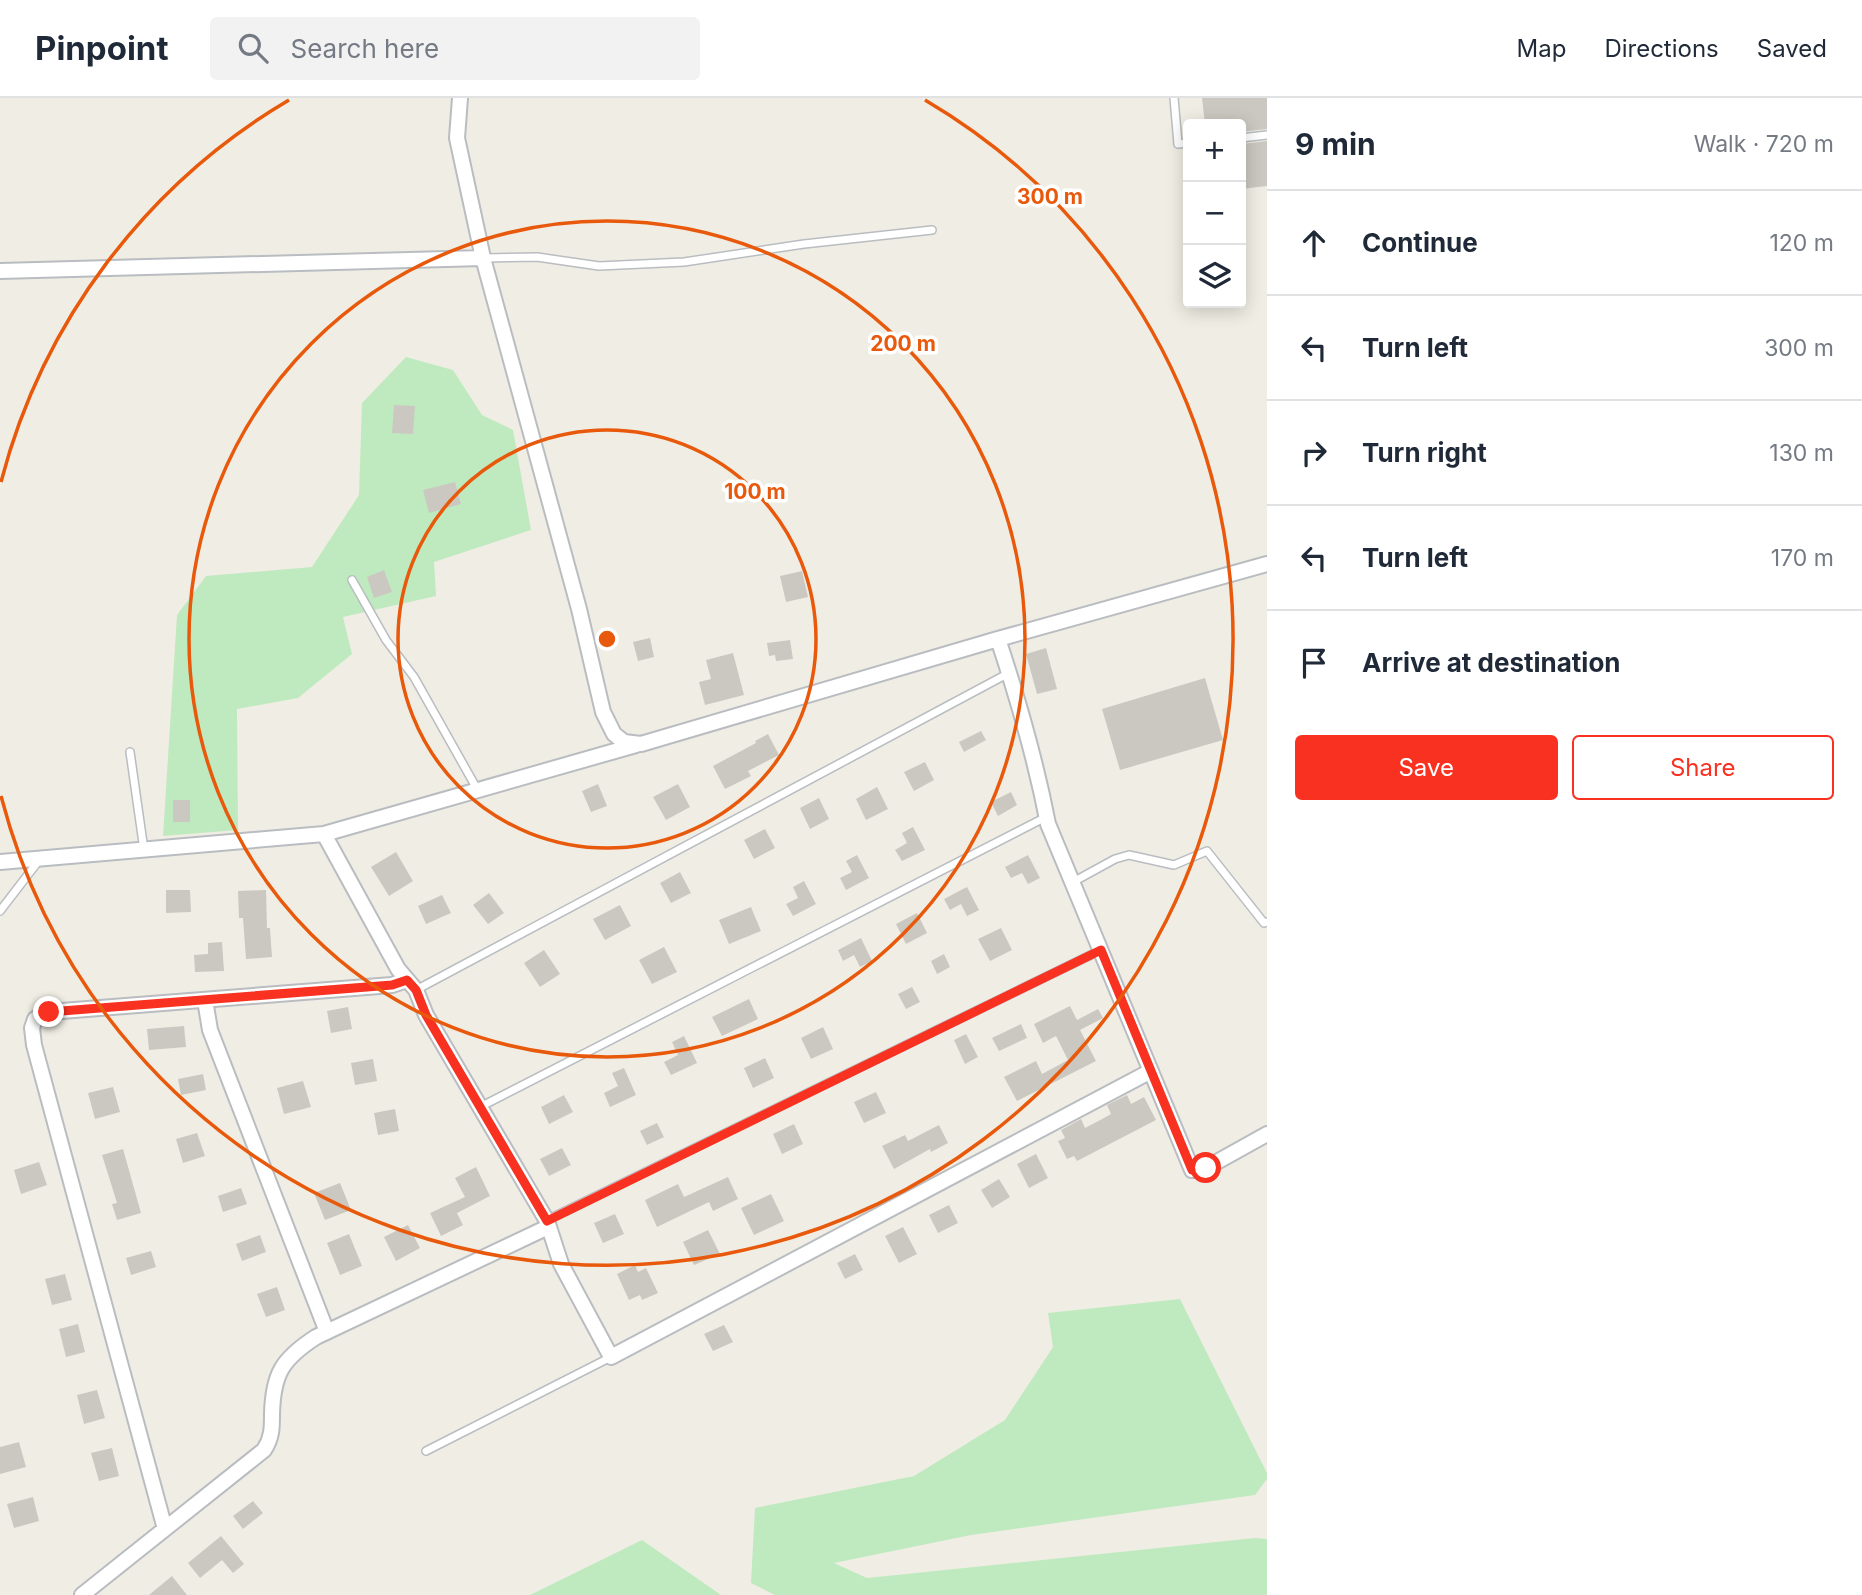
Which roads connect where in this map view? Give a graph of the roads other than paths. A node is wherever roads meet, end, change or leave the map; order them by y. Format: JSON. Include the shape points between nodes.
{"nodes":[{"id":1,"x":460,"y":98,"type":"edge"},
{"id":2,"x":1174,"y":98,"type":"edge"},
{"id":3,"x":1267,"y":135,"type":"edge"},
{"id":4,"x":1246,"y":137,"type":"edge"},
{"id":5,"x":1183,"y":144,"type":"edge"},
{"id":6,"x":932,"y":230,"type":"dead end"},
{"id":7,"x":483,"y":258,"type":"junction"},
{"id":8,"x":0,"y":271,"type":"edge"},
{"id":9,"x":1267,"y":564,"type":"edge"},
{"id":10,"x":352,"y":580,"type":"dead end"},
{"id":11,"x":998,"y":639,"type":"junction"},
{"id":12,"x":1009,"y":673,"type":"junction"},
{"id":13,"x":641,"y":744,"type":"junction"},
{"id":14,"x":130,"y":752,"type":"dead end"},
{"id":15,"x":477,"y":789,"type":"junction"},
{"id":16,"x":1046,"y":817,"type":"junction"},
{"id":17,"x":324,"y":834,"type":"junction"},
{"id":18,"x":144,"y":850,"type":"junction"},
{"id":19,"x":40,"y":859,"type":"junction"},
{"id":20,"x":0,"y":862,"type":"edge"},
{"id":21,"x":1072,"y":882,"type":"junction"},
{"id":22,"x":0,"y":911,"type":"edge"},
{"id":23,"x":1267,"y":922,"type":"edge"},
{"id":24,"x":1101,"y":950,"type":"junction"},
{"id":25,"x":411,"y":985,"type":"junction"},
{"id":26,"x":205,"y":1000,"type":"junction"},
{"id":27,"x":1151,"y":1070,"type":"junction"},
{"id":28,"x":480,"y":1107,"type":"junction"},
{"id":29,"x":1267,"y":1135,"type":"edge"},
{"id":30,"x":547,"y":1224,"type":"junction"},
{"id":31,"x":327,"y":1332,"type":"junction"},
{"id":32,"x":611,"y":1357,"type":"junction"},
{"id":33,"x":426,"y":1451,"type":"dead end"},
{"id":34,"x":165,"y":1529,"type":"junction"},
{"id":35,"x":82,"y":1595,"type":"edge"}],
"edges":[{"from":1,"to":7,"type":"street","via":[[457,138]]},
{"from":2,"to":5,"type":"lane","via":[[1178,144]]},
{"from":3,"to":4,"type":"lane"},
{"from":6,"to":7,"type":"lane","via":[[684,262],[598,265],[537,257]]},
{"from":7,"to":8,"type":"street"},
{"from":7,"to":13,"type":"street","via":[[603,712],[614,734],[624,742]]},
{"from":9,"to":11,"type":"street"},
{"from":10,"to":15,"type":"lane"},
{"from":11,"to":12,"type":"street"},
{"from":11,"to":13,"type":"street"},
{"from":12,"to":16,"type":"street"},
{"from":12,"to":25,"type":"lane"},
{"from":13,"to":15,"type":"street"},
{"from":14,"to":18,"type":"lane"},
{"from":15,"to":17,"type":"street"},
{"from":16,"to":21,"type":"street"},
{"from":16,"to":28,"type":"lane"},
{"from":17,"to":18,"type":"street"},
{"from":17,"to":25,"type":"street"},
{"from":18,"to":19,"type":"street"},
{"from":19,"to":20,"type":"street"},
{"from":19,"to":22,"type":"lane"},
{"from":21,"to":23,"type":"lane","via":[[1129,855],[1174,865],[1207,851]]},
{"from":21,"to":24,"type":"street"},
{"from":24,"to":27,"type":"street"},
{"from":24,"to":30,"type":"lane"},
{"from":25,"to":26,"type":"street"},
{"from":25,"to":28,"type":"street"},
{"from":26,"to":31,"type":"street","via":[[210,1030]]},
{"from":26,"to":34,"type":"street","via":[[49,1012],[35,1019],[32,1028]]},
{"from":27,"to":29,"type":"street","via":[[1192,1170],[1206,1168]]},
{"from":27,"to":32,"type":"street"},
{"from":28,"to":30,"type":"street"},
{"from":30,"to":31,"type":"street"},
{"from":30,"to":32,"type":"street","via":[[561,1264]]},
{"from":31,"to":34,"type":"street","via":[[288,1358],[278,1375],[271,1438],[264,1450]]},
{"from":32,"to":33,"type":"lane"},
{"from":34,"to":35,"type":"street"}]}
